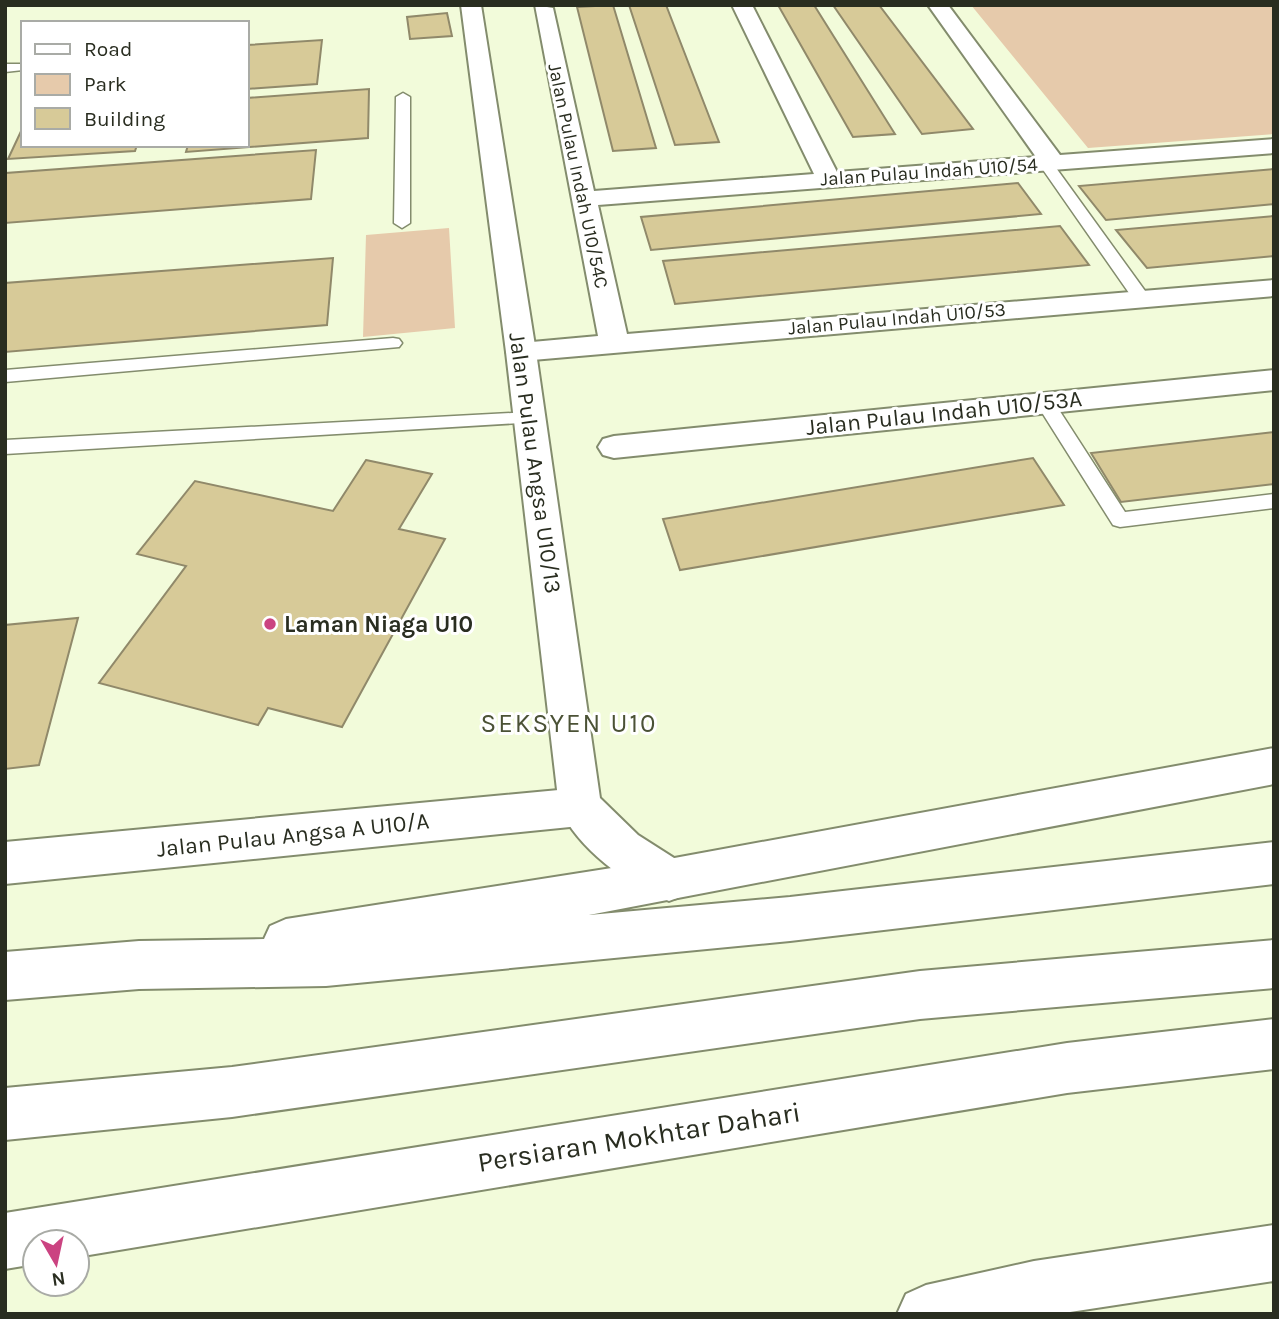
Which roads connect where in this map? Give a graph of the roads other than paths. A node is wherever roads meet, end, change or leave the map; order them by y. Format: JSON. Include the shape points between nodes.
{"nodes":[{"id":1,"x":471,"y":5,"type":"edge"},
{"id":2,"x":742,"y":5,"type":"edge"},
{"id":3,"x":938,"y":5,"type":"edge"},
{"id":4,"x":542,"y":8,"type":"dead end"},
{"id":5,"x":403,"y":97,"type":"dead end"},
{"id":6,"x":1274,"y":146,"type":"edge"},
{"id":7,"x":1049,"y":163,"type":"junction"},
{"id":8,"x":829,"y":180,"type":"junction"},
{"id":9,"x":583,"y":199,"type":"junction"},
{"id":10,"x":402,"y":223,"type":"dead end"},
{"id":11,"x":1274,"y":288,"type":"edge"},
{"id":12,"x":1142,"y":299,"type":"junction"},
{"id":13,"x":393,"y":343,"type":"dead end"},
{"id":14,"x":614,"y":343,"type":"junction"},
{"id":15,"x":521,"y":352,"type":"junction"},
{"id":16,"x":5,"y":376,"type":"edge"},
{"id":17,"x":1274,"y":380,"type":"edge"},
{"id":18,"x":1045,"y":403,"type":"junction"},
{"id":19,"x":530,"y":418,"type":"junction"},
{"id":20,"x":5,"y":447,"type":"edge"},
{"id":21,"x":614,"y":447,"type":"dead end"},
{"id":22,"x":1274,"y":501,"type":"edge"},
{"id":23,"x":1274,"y":766,"type":"edge"},
{"id":24,"x":580,"y":807,"type":"junction"},
{"id":25,"x":5,"y":863,"type":"edge"},
{"id":26,"x":1274,"y":863,"type":"edge"},
{"id":27,"x":669,"y":880,"type":"junction"},
{"id":28,"x":1274,"y":964,"type":"edge"},
{"id":29,"x":139,"y":965,"type":"junction"},
{"id":30,"x":5,"y":976,"type":"edge"},
{"id":31,"x":1274,"y":1044,"type":"edge"},
{"id":32,"x":5,"y":1114,"type":"edge"},
{"id":33,"x":5,"y":1241,"type":"edge"},
{"id":34,"x":1274,"y":1253,"type":"edge"},
{"id":35,"x":926,"y":1314,"type":"edge"}],
"edges":[{"from":1,"to":15,"type":"street","name":"Jalan Pulau Angsa U10/13"},
{"from":2,"to":8,"type":"street"},
{"from":3,"to":7,"type":"street"},
{"from":4,"to":9,"type":"street","name":"Jalan Pulau Indah U10/54C"},
{"from":5,"to":10,"type":"lane"},
{"from":6,"to":7,"type":"street","name":"Jalan Pulau Indah U10/54"},
{"from":7,"to":8,"type":"street","name":"Jalan Pulau Indah U10/54"},
{"from":7,"to":12,"type":"lane"},
{"from":8,"to":9,"type":"street","name":"Jalan Pulau Indah U10/54"},
{"from":9,"to":14,"type":"street","name":"Jalan Pulau Indah U10/54C"},
{"from":11,"to":12,"type":"street","name":"Jalan Pulau Indah U10/53"},
{"from":12,"to":14,"type":"street","name":"Jalan Pulau Indah U10/53"},
{"from":13,"to":16,"type":"lane"},
{"from":14,"to":15,"type":"street","name":"Jalan Pulau Indah U10/53"},
{"from":15,"to":19,"type":"street","name":"Jalan Pulau Angsa U10/13"},
{"from":17,"to":18,"type":"street","name":"Jalan Pulau Indah U10/53A"},
{"from":18,"to":21,"type":"street","name":"Jalan Pulau Indah U10/53A"},
{"from":18,"to":22,"type":"lane","via":[[1120,520]]},
{"from":19,"to":20,"type":"lane"},
{"from":19,"to":24,"type":"street","name":"Jalan Pulau Angsa U10/13"},
{"from":23,"to":27,"type":"street"},
{"from":24,"to":25,"type":"street","name":"Jalan Pulau Angsa A U10/A"},
{"from":24,"to":27,"type":"street","via":[[622,850]]},
{"from":26,"to":29,"type":"street","via":[[790,919],[326,962]]},
{"from":27,"to":29,"type":"street"},
{"from":28,"to":32,"type":"street","via":[[920,995],[232,1092]]},
{"from":29,"to":30,"type":"street"},
{"from":31,"to":33,"type":"street","name":"Persiaran Mokhtar Dahari","via":[[1067,1068]]},
{"from":34,"to":35,"type":"street","via":[[1034,1289]]}]}
